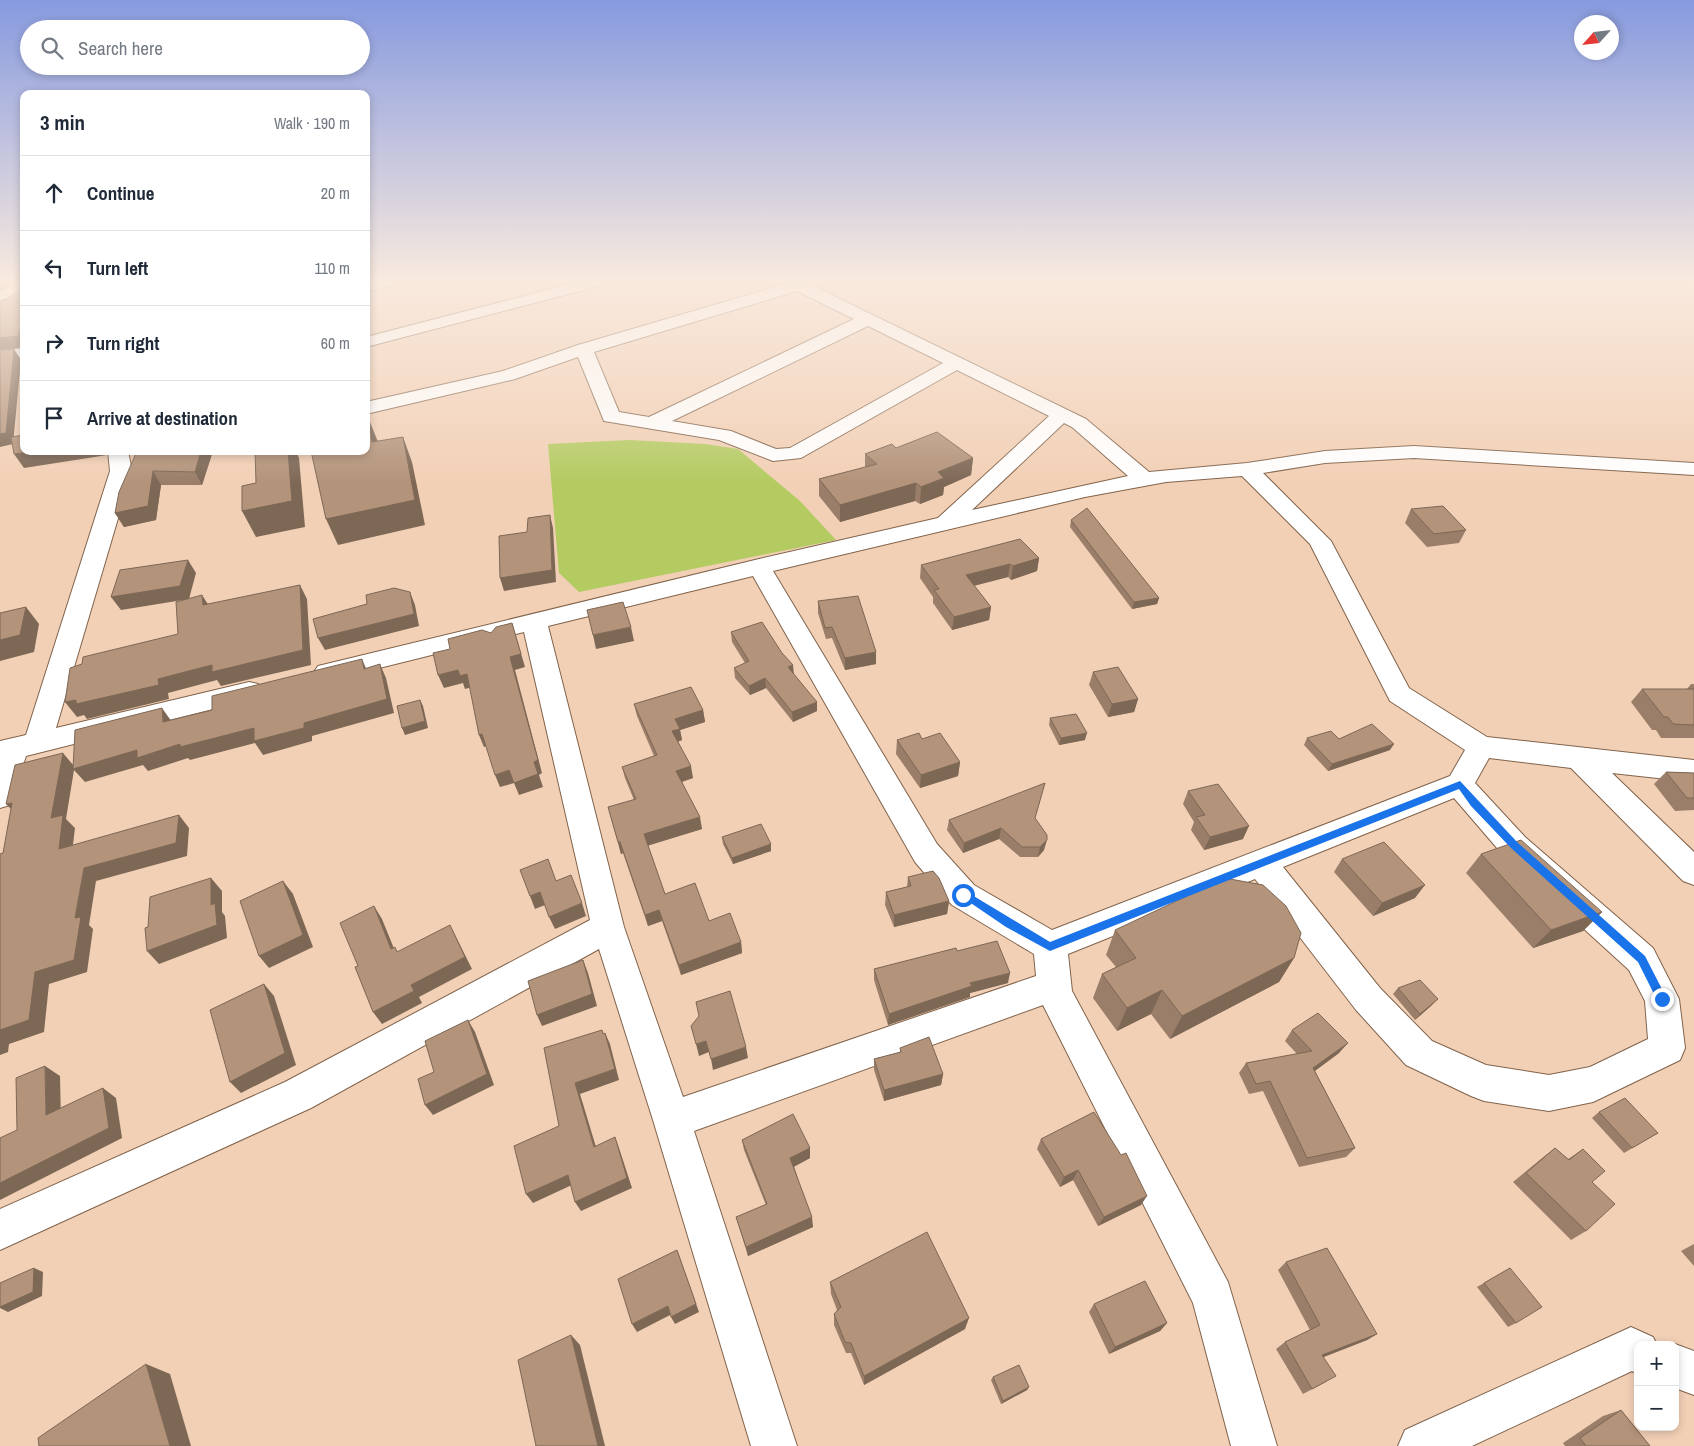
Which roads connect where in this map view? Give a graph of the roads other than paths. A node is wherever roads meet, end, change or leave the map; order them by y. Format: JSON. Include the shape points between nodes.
{"nodes":[{"id":1,"x":583,"y":349,"type":"edge"},
{"id":2,"x":584,"y":349,"type":"edge"},
{"id":3,"x":805,"y":349,"type":"edge"},
{"id":4,"x":930,"y":349,"type":"edge"},
{"id":5,"x":20,"y":353,"type":"edge"},
{"id":6,"x":0,"y":355,"type":"edge"},
{"id":7,"x":957,"y":363,"type":"junction"},
{"id":8,"x":370,"y":407,"type":"edge"},
{"id":9,"x":1061,"y":414,"type":"junction"},
{"id":10,"x":652,"y":423,"type":"junction"},
{"id":11,"x":119,"y":455,"type":"edge"},
{"id":12,"x":1247,"y":469,"type":"junction"},
{"id":13,"x":1694,"y":469,"type":"edge"},
{"id":14,"x":1144,"y":479,"type":"junction"},
{"id":15,"x":946,"y":523,"type":"junction"},
{"id":16,"x":759,"y":566,"type":"junction"},
{"id":17,"x":534,"y":622,"type":"junction"},
{"id":18,"x":305,"y":678,"type":"edge"},
{"id":19,"x":276,"y":684,"type":"edge"},
{"id":20,"x":17,"y":747,"type":"edge"},
{"id":21,"x":1481,"y":747,"type":"junction"},
{"id":22,"x":1579,"y":758,"type":"junction"},
{"id":23,"x":1694,"y":771,"type":"edge"},
{"id":24,"x":1460,"y":784,"type":"junction"},
{"id":25,"x":0,"y":797,"type":"edge"},
{"id":26,"x":1261,"y":863,"type":"junction"},
{"id":27,"x":1694,"y":872,"type":"edge"},
{"id":28,"x":608,"y":926,"type":"junction"},
{"id":29,"x":1050,"y":946,"type":"junction"},
{"id":30,"x":1054,"y":986,"type":"junction"},
{"id":31,"x":672,"y":1120,"type":"junction"},
{"id":32,"x":0,"y":1230,"type":"edge"},
{"id":33,"x":1634,"y":1350,"type":"edge"},
{"id":34,"x":1679,"y":1367,"type":"edge"},
{"id":35,"x":1694,"y":1373,"type":"edge"},
{"id":36,"x":774,"y":1446,"type":"edge"},
{"id":37,"x":1254,"y":1446,"type":"edge"},
{"id":38,"x":1421,"y":1446,"type":"edge"}],
"edges":[{"from":1,"to":8,"type":"street","via":[[508,375]]},
{"from":2,"to":10,"type":"street","via":[[611,417]]},
{"from":3,"to":10,"type":"street"},
{"from":4,"to":7,"type":"street"},
{"from":5,"to":6,"type":"street"},
{"from":7,"to":9,"type":"street"},
{"from":7,"to":10,"type":"street","via":[[794,454],[773,455],[724,435]]},
{"from":9,"to":14,"type":"street","via":[[1079,423]]},
{"from":9,"to":15,"type":"street"},
{"from":11,"to":20,"type":"street","via":[[121,471]]},
{"from":12,"to":13,"type":"street","via":[[1325,457],[1414,452]]},
{"from":12,"to":14,"type":"street","via":[[1210,470]]},
{"from":12,"to":21,"type":"street","via":[[1320,541],[1398,694]]},
{"from":14,"to":15,"type":"street"},
{"from":15,"to":16,"type":"street"},
{"from":16,"to":17,"type":"street"},
{"from":16,"to":29,"type":"street","via":[[926,853],[963,895]]},
{"from":17,"to":18,"type":"street"},
{"from":17,"to":28,"type":"street"},
{"from":19,"to":20,"type":"street"},
{"from":20,"to":25,"type":"street"},
{"from":21,"to":22,"type":"street"},
{"from":21,"to":24,"type":"street"},
{"from":22,"to":23,"type":"street"},
{"from":22,"to":27,"type":"street"},
{"from":24,"to":26,"type":"street"},
{"from":24,"to":26,"type":"street","via":[[1514,846],[1641,959],[1662,999],[1667,1048],[1593,1084],[1549,1093],[1484,1083],[1419,1053],[1368,999]]},
{"from":26,"to":29,"type":"street"},
{"from":28,"to":31,"type":"street"},
{"from":28,"to":32,"type":"street","via":[[298,1095]]},
{"from":29,"to":30,"type":"street"},
{"from":30,"to":31,"type":"street"},
{"from":30,"to":37,"type":"street","via":[[1213,1297]]},
{"from":31,"to":36,"type":"street"},
{"from":33,"to":38,"type":"street"},
{"from":34,"to":35,"type":"street"}]}
